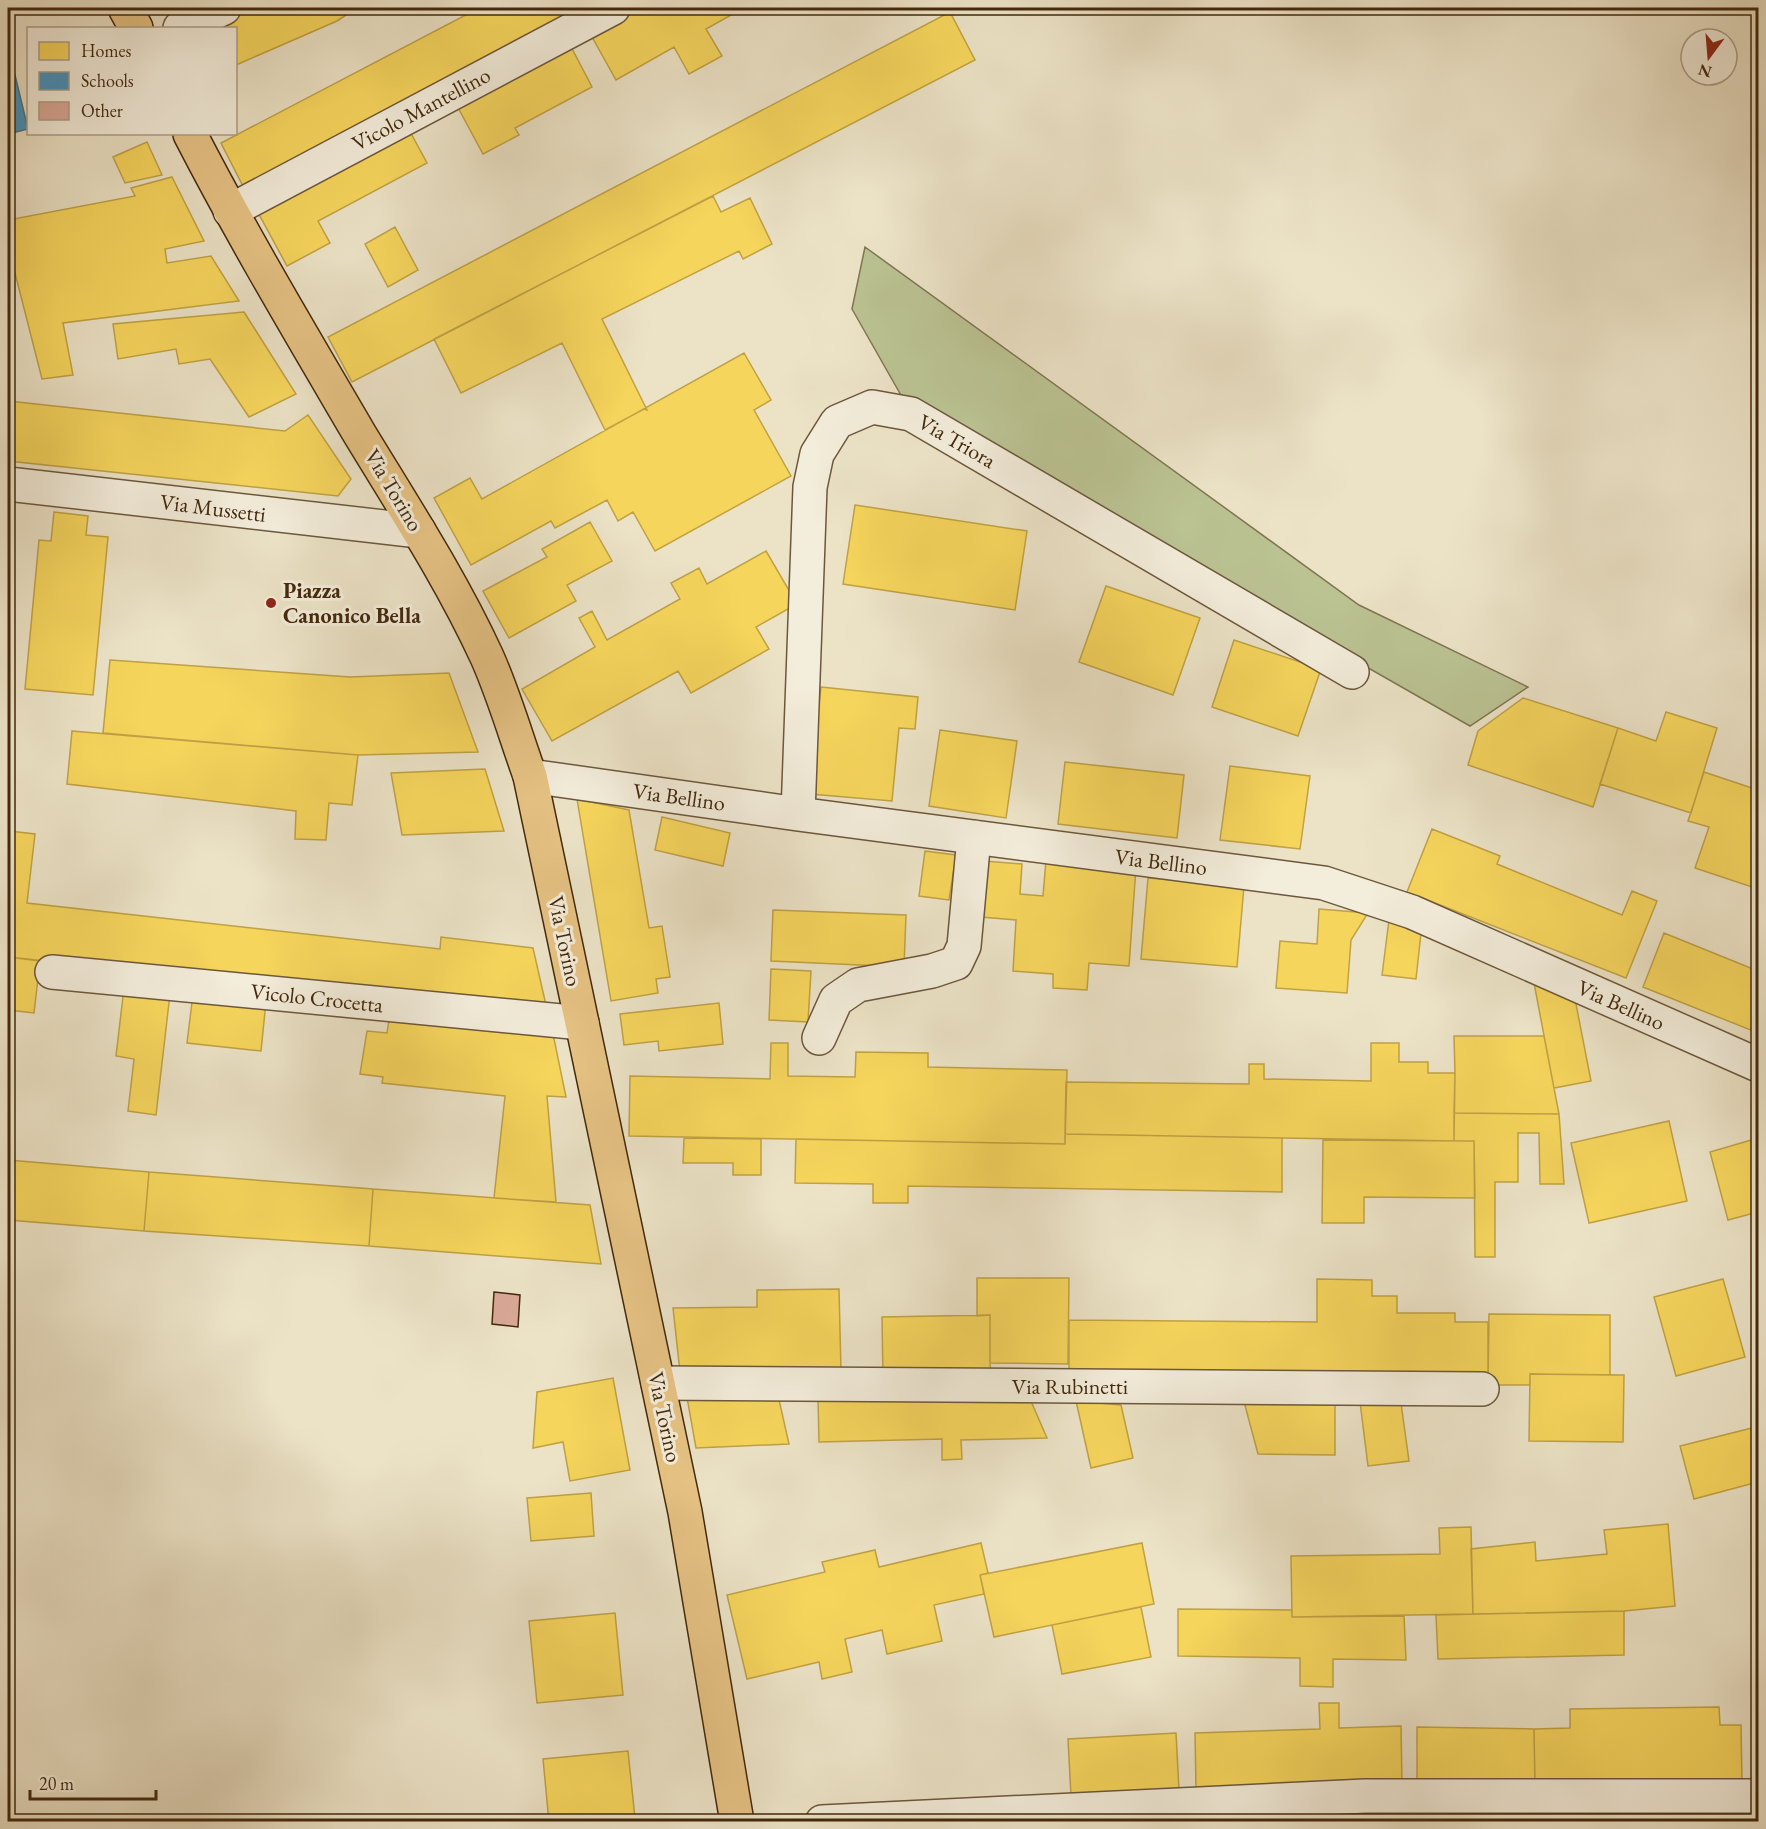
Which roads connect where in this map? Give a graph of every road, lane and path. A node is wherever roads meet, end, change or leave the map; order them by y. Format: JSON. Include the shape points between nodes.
{"nodes":[{"id":1,"x":125,"y":8,"type":"edge"},
{"id":2,"x":224,"y":8,"type":"edge"},
{"id":3,"x":613,"y":8,"type":"edge"},
{"id":4,"x":135,"y":27,"type":"edge"},
{"id":5,"x":182,"y":27,"type":"edge"},
{"id":6,"x":191,"y":135,"type":"edge"},
{"id":7,"x":230,"y":211,"type":"junction"},
{"id":8,"x":8,"y":484,"type":"edge"},
{"id":9,"x":419,"y":531,"type":"junction"},
{"id":10,"x":1352,"y":672,"type":"dead end"},
{"id":11,"x":530,"y":776,"type":"junction"},
{"id":12,"x":798,"y":814,"type":"junction"},
{"id":13,"x":974,"y":837,"type":"junction"},
{"id":14,"x":52,"y":972,"type":"dead end"},
{"id":15,"x":582,"y":1023,"type":"junction"},
{"id":16,"x":819,"y":1038,"type":"dead end"},
{"id":17,"x":1758,"y":1065,"type":"edge"},
{"id":18,"x":658,"y":1383,"type":"junction"},
{"id":19,"x":1482,"y":1389,"type":"dead end"},
{"id":20,"x":1758,"y":1796,"type":"edge"},
{"id":21,"x":1203,"y":1813,"type":"edge"},
{"id":22,"x":737,"y":1821,"type":"edge"},
{"id":23,"x":822,"y":1821,"type":"edge"}],
"edges":[{"from":1,"to":4,"type":"main road"},
{"from":2,"to":5,"type":"street"},
{"from":3,"to":7,"type":"street","name":"Vicolo Mantellino"},
{"from":6,"to":7,"type":"main road","name":"Via Torino"},
{"from":7,"to":9,"type":"main road","name":"Via Torino"},
{"from":8,"to":9,"type":"street","name":"Via Mussetti"},
{"from":9,"to":11,"type":"main road","name":"Via Torino","via":[[488,660]]},
{"from":10,"to":12,"type":"street","name":"Via Triora","via":[[911,414],[872,407],[837,422],[817,454],[810,487]]},
{"from":11,"to":12,"type":"street","name":"Via Bellino"},
{"from":11,"to":15,"type":"main road","name":"Via Torino"},
{"from":12,"to":13,"type":"street","name":"Via Bellino"},
{"from":13,"to":16,"type":"street","via":[[964,946],[956,963],[858,985],[836,1000]]},
{"from":13,"to":17,"type":"street","name":"Via Bellino","via":[[1324,883],[1412,912]]},
{"from":14,"to":15,"type":"street","name":"Vicolo Crocetta"},
{"from":15,"to":18,"type":"main road","name":"Via Torino"},
{"from":18,"to":19,"type":"street","name":"Via Rubinetti"},
{"from":18,"to":22,"type":"main road","name":"Via Torino","via":[[685,1512]]},
{"from":20,"to":21,"type":"street","via":[[1365,1796]]},
{"from":21,"to":23,"type":"street"}]}
